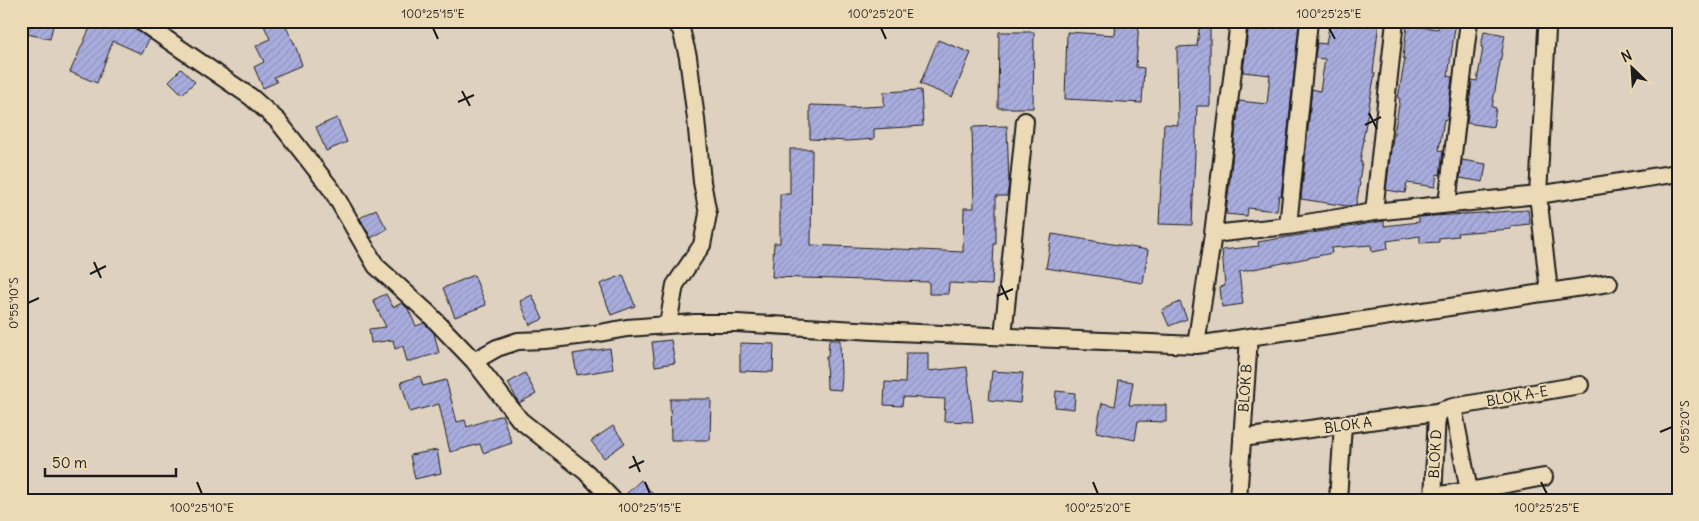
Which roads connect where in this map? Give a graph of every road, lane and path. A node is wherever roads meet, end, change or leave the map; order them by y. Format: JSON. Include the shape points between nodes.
{"nodes":[{"id":1,"x":140,"y":21,"type":"edge"},
{"id":2,"x":673,"y":21,"type":"edge"},
{"id":3,"x":1239,"y":21,"type":"edge"},
{"id":4,"x":1310,"y":21,"type":"edge"},
{"id":5,"x":1395,"y":21,"type":"edge"},
{"id":6,"x":1469,"y":21,"type":"edge"},
{"id":7,"x":1547,"y":30,"type":"dead end"},
{"id":8,"x":1025,"y":121,"type":"dead end"},
{"id":9,"x":1678,"y":173,"type":"edge"},
{"id":10,"x":1538,"y":195,"type":"junction"},
{"id":11,"x":1447,"y":204,"type":"junction"},
{"id":12,"x":1374,"y":212,"type":"junction"},
{"id":13,"x":1288,"y":226,"type":"junction"},
{"id":14,"x":1213,"y":234,"type":"junction"},
{"id":15,"x":1609,"y":284,"type":"dead end"},
{"id":16,"x":1549,"y":292,"type":"junction"},
{"id":17,"x":668,"y":324,"type":"junction"},
{"id":18,"x":1003,"y":336,"type":"junction"},
{"id":19,"x":1249,"y":337,"type":"junction"},
{"id":20,"x":1196,"y":345,"type":"junction"},
{"id":21,"x":474,"y":361,"type":"junction"},
{"id":22,"x":1580,"y":385,"type":"dead end"},
{"id":23,"x":1453,"y":407,"type":"junction"},
{"id":24,"x":1436,"y":412,"type":"junction"},
{"id":25,"x":1343,"y":425,"type":"junction"},
{"id":26,"x":1242,"y":438,"type":"junction"},
{"id":27,"x":1544,"y":477,"type":"dead end"},
{"id":28,"x":1469,"y":491,"type":"junction"},
{"id":29,"x":1433,"y":498,"type":"edge"},
{"id":30,"x":613,"y":500,"type":"edge"},
{"id":31,"x":1238,"y":500,"type":"edge"},
{"id":32,"x":1338,"y":500,"type":"edge"}],
"edges":[{"from":1,"to":21,"type":"street","via":[[278,120],[332,190],[376,266]]},
{"from":2,"to":17,"type":"street","via":[[681,29],[688,57],[708,214],[702,245],[675,285]]},
{"from":3,"to":14,"type":"street"},
{"from":4,"to":13,"type":"street"},
{"from":5,"to":12,"type":"street"},
{"from":6,"to":11,"type":"street"},
{"from":7,"to":10,"type":"street"},
{"from":8,"to":18,"type":"street"},
{"from":9,"to":10,"type":"street"},
{"from":10,"to":11,"type":"street"},
{"from":10,"to":16,"type":"street"},
{"from":11,"to":12,"type":"street"},
{"from":12,"to":13,"type":"street"},
{"from":13,"to":14,"type":"street"},
{"from":14,"to":20,"type":"street"},
{"from":15,"to":16,"type":"street"},
{"from":16,"to":19,"type":"street"},
{"from":17,"to":18,"type":"street","via":[[736,322]]},
{"from":17,"to":21,"type":"street","via":[[518,341]]},
{"from":18,"to":20,"type":"street"},
{"from":19,"to":20,"type":"street"},
{"from":19,"to":26,"type":"street","name":"BLOK B"},
{"from":21,"to":30,"type":"street","via":[[520,420],[586,472]]},
{"from":22,"to":23,"type":"street","name":"BLOK A-E"},
{"from":23,"to":24,"type":"street","name":"BLOK A"},
{"from":23,"to":28,"type":"street"},
{"from":24,"to":25,"type":"street","name":"BLOK A"},
{"from":24,"to":29,"type":"street","name":"BLOK D"},
{"from":25,"to":26,"type":"street","name":"BLOK A"},
{"from":25,"to":32,"type":"street"},
{"from":26,"to":31,"type":"street","name":"BLOK B"},
{"from":27,"to":28,"type":"street"},
{"from":28,"to":29,"type":"street"}]}
